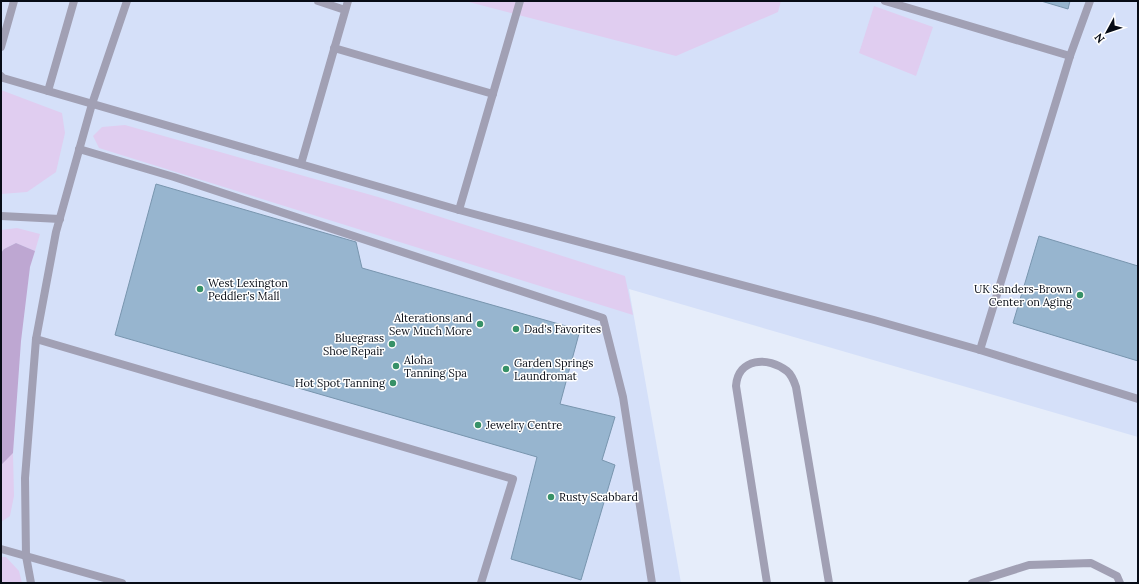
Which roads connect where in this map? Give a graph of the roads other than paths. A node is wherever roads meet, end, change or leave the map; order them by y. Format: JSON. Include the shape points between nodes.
{"nodes":[{"id":1,"x":14,"y":1,"type":"edge"},
{"id":2,"x":74,"y":1,"type":"edge"},
{"id":3,"x":127,"y":1,"type":"edge"},
{"id":4,"x":318,"y":1,"type":"edge"},
{"id":5,"x":348,"y":1,"type":"edge"},
{"id":6,"x":520,"y":1,"type":"edge"},
{"id":7,"x":885,"y":1,"type":"edge"},
{"id":8,"x":1090,"y":1,"type":"edge"},
{"id":9,"x":345,"y":10,"type":"junction"},
{"id":10,"x":1,"y":47,"type":"edge"},
{"id":11,"x":334,"y":48,"type":"junction"},
{"id":12,"x":1070,"y":56,"type":"junction"},
{"id":13,"x":1,"y":76,"type":"edge"},
{"id":14,"x":48,"y":91,"type":"junction"},
{"id":15,"x":493,"y":94,"type":"junction"},
{"id":16,"x":92,"y":104,"type":"junction"},
{"id":17,"x":79,"y":149,"type":"junction"},
{"id":18,"x":301,"y":164,"type":"junction"},
{"id":19,"x":459,"y":210,"type":"junction"},
{"id":20,"x":1,"y":216,"type":"edge"},
{"id":21,"x":60,"y":218,"type":"junction"},
{"id":22,"x":36,"y":339,"type":"junction"},
{"id":23,"x":980,"y":350,"type":"junction"},
{"id":24,"x":1138,"y":399,"type":"edge"},
{"id":25,"x":1,"y":549,"type":"edge"},
{"id":26,"x":26,"y":556,"type":"junction"},
{"id":27,"x":31,"y":583,"type":"edge"},
{"id":28,"x":122,"y":583,"type":"edge"},
{"id":29,"x":481,"y":583,"type":"edge"},
{"id":30,"x":652,"y":583,"type":"edge"},
{"id":31,"x":766,"y":583,"type":"edge"},
{"id":32,"x":829,"y":583,"type":"edge"},
{"id":33,"x":972,"y":583,"type":"edge"},
{"id":34,"x":1120,"y":583,"type":"edge"}],
"edges":[{"from":1,"to":10,"type":"lane"},
{"from":2,"to":14,"type":"lane"},
{"from":3,"to":16,"type":"lane"},
{"from":4,"to":9,"type":"lane"},
{"from":5,"to":9,"type":"lane"},
{"from":6,"to":15,"type":"lane"},
{"from":7,"to":12,"type":"lane"},
{"from":8,"to":12,"type":"lane"},
{"from":9,"to":11,"type":"lane"},
{"from":11,"to":15,"type":"lane"},
{"from":11,"to":18,"type":"lane"},
{"from":12,"to":23,"type":"lane"},
{"from":13,"to":14,"type":"lane"},
{"from":14,"to":16,"type":"lane"},
{"from":15,"to":19,"type":"lane"},
{"from":16,"to":17,"type":"lane"},
{"from":16,"to":18,"type":"lane"},
{"from":17,"to":21,"type":"lane"},
{"from":17,"to":30,"type":"lane","via":[[603,318],[623,397]]},
{"from":18,"to":19,"type":"lane"},
{"from":19,"to":23,"type":"lane"},
{"from":20,"to":21,"type":"lane"},
{"from":21,"to":22,"type":"lane"},
{"from":22,"to":26,"type":"lane","via":[[25,478]]},
{"from":22,"to":29,"type":"lane","via":[[513,479]]},
{"from":23,"to":24,"type":"lane"},
{"from":25,"to":26,"type":"lane"},
{"from":26,"to":27,"type":"lane"},
{"from":26,"to":28,"type":"lane"},
{"from":31,"to":32,"type":"lane","via":[[736,386],[736,379],[747,365],[763,361],[781,367],[794,379]]},
{"from":33,"to":34,"type":"lane","via":[[1029,564],[1091,563],[1117,576]]}]}
